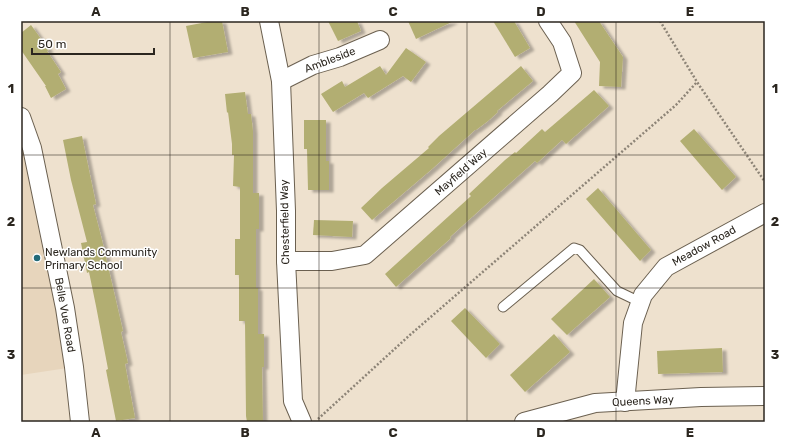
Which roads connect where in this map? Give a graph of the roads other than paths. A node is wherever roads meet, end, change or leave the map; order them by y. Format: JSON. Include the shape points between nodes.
{"nodes":[{"id":1,"x":269,"y":21,"type":"edge"},
{"id":2,"x":548,"y":21,"type":"edge"},
{"id":3,"x":380,"y":40,"type":"dead end"},
{"id":4,"x":280,"y":81,"type":"junction"},
{"id":5,"x":21,"y":117,"type":"edge"},
{"id":6,"x":765,"y":213,"type":"edge"},
{"id":7,"x":286,"y":261,"type":"junction"},
{"id":8,"x":640,"y":302,"type":"junction"},
{"id":9,"x":503,"y":308,"type":"dead end"},
{"id":10,"x":765,"y":396,"type":"edge"},
{"id":11,"x":625,"y":402,"type":"junction"},
{"id":12,"x":80,"y":422,"type":"edge"},
{"id":13,"x":302,"y":422,"type":"edge"},
{"id":14,"x":524,"y":422,"type":"edge"}],
"edges":[{"from":1,"to":4,"type":"street","name":"Chesterfield Way"},
{"from":2,"to":7,"type":"street","name":"Mayfield Way","via":[[562,42],[572,73],[550,94],[365,255],[332,262]]},
{"from":3,"to":4,"type":"street","name":"Ambleside","via":[[340,58],[313,65]]},
{"from":4,"to":7,"type":"street","name":"Chesterfield Way"},
{"from":5,"to":12,"type":"street","name":"Belle Vue Road","via":[[32,148],[64,308]]},
{"from":6,"to":8,"type":"street","name":"Meadow Road","via":[[666,267]]},
{"from":7,"to":13,"type":"street","name":"Chesterfield Way","via":[[293,401]]},
{"from":8,"to":9,"type":"lane","via":[[617,291],[580,250],[574,248]]},
{"from":8,"to":11,"type":"street","name":"Meadow Road","via":[[633,323]]},
{"from":10,"to":11,"type":"street","name":"Queens Way"},
{"from":11,"to":14,"type":"street","name":"Queens Way","via":[[594,403]]}]}
